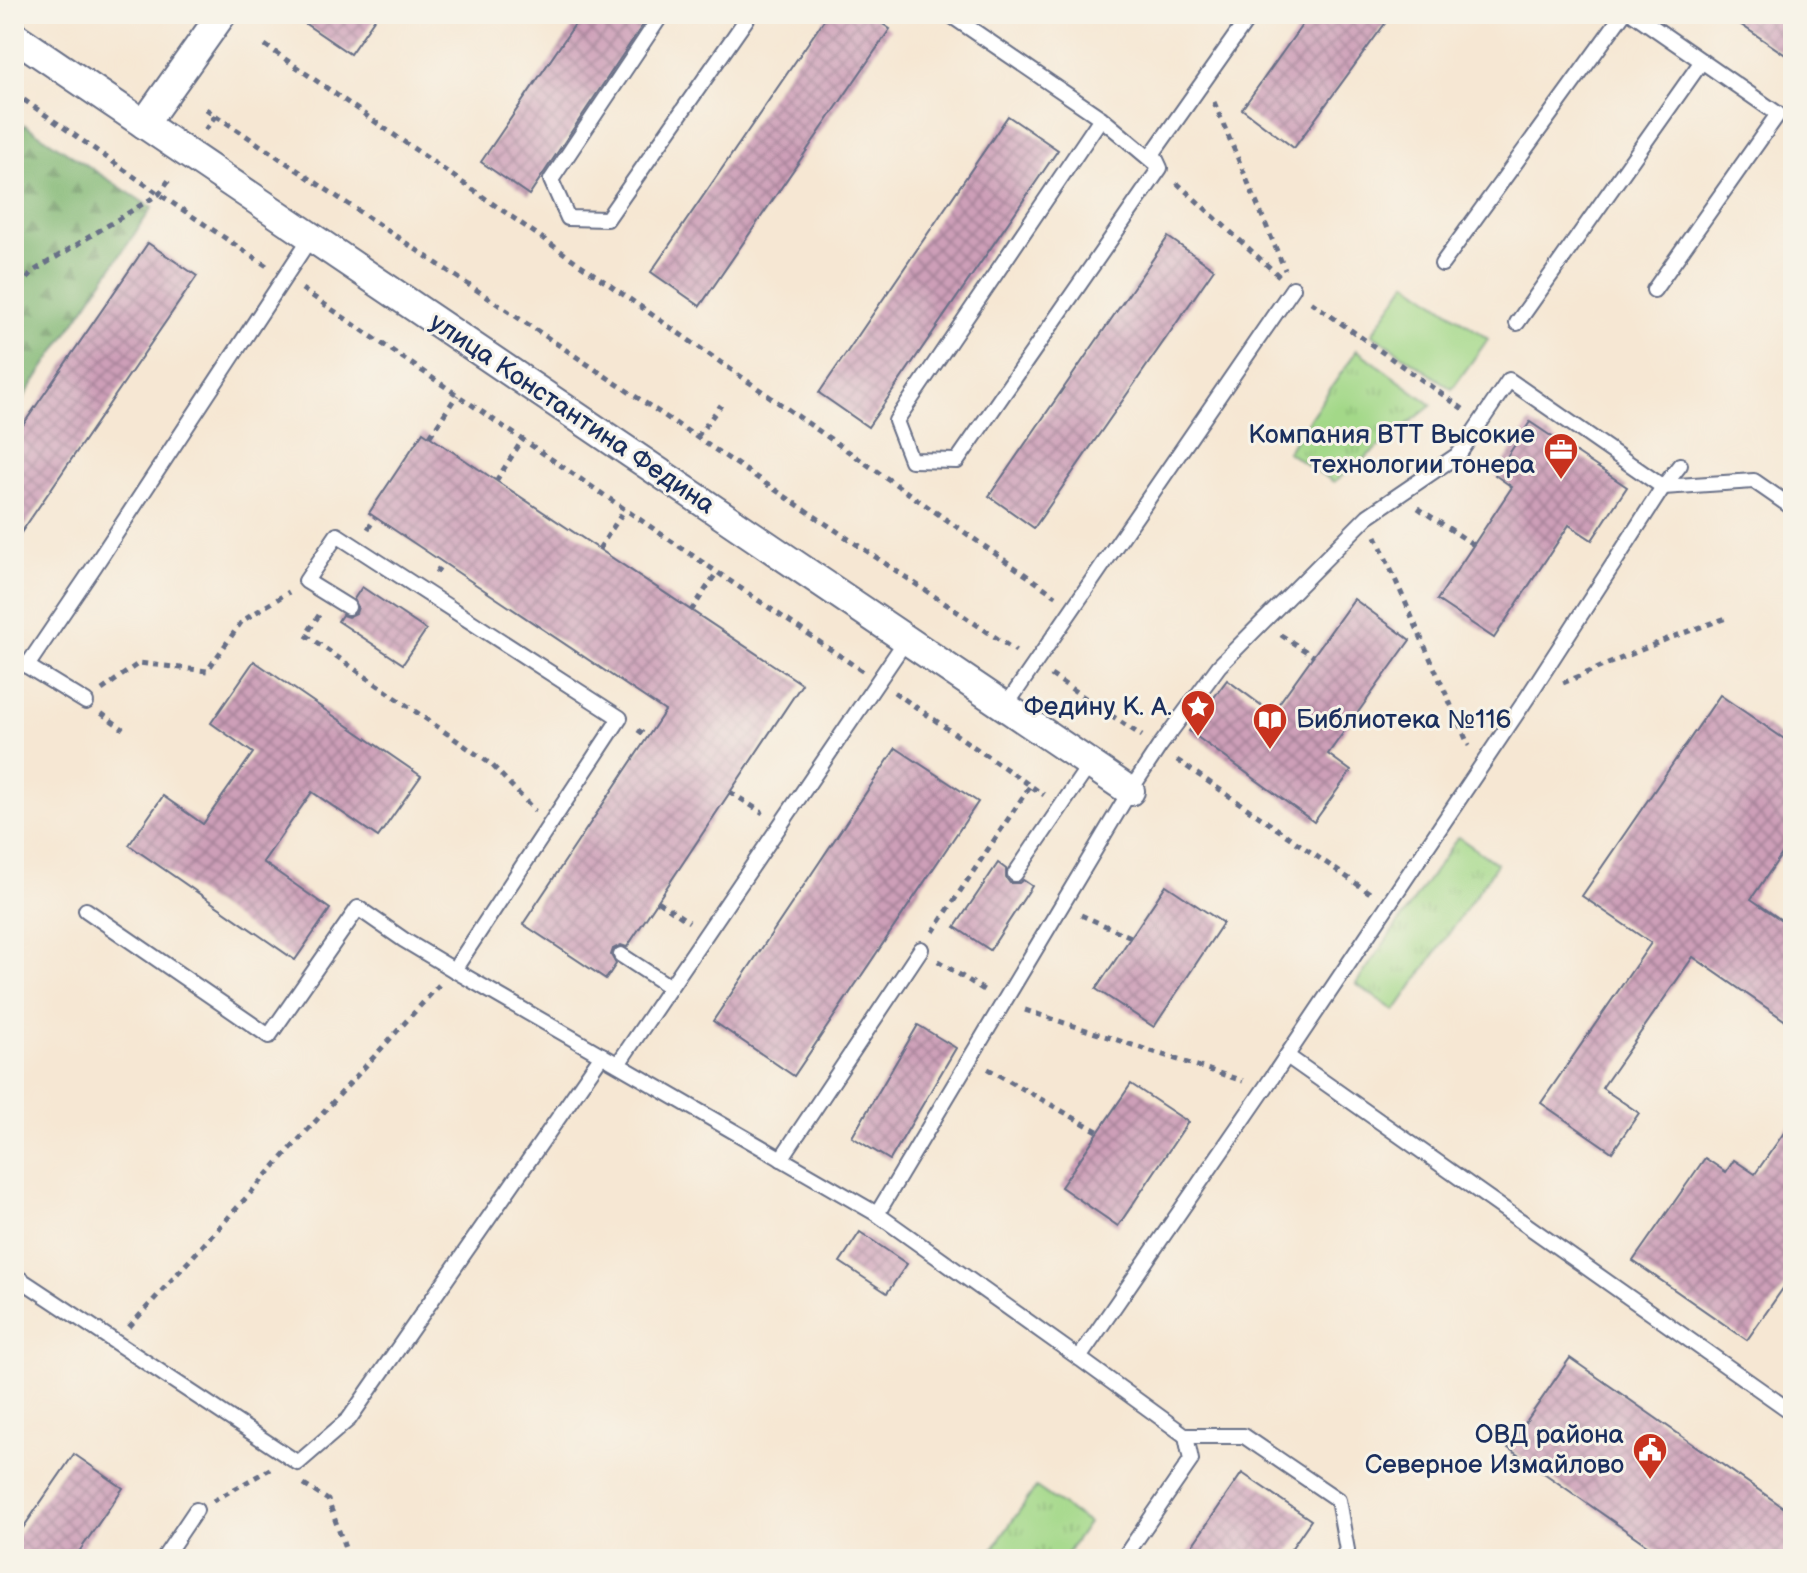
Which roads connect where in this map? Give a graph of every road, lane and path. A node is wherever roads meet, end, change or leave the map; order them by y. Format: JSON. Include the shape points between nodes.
{"nodes":[{"id":1,"x":222,"y":14,"type":"edge"},
{"id":2,"x":662,"y":14,"type":"edge"},
{"id":3,"x":750,"y":14,"type":"edge"},
{"id":4,"x":949,"y":14,"type":"edge"},
{"id":5,"x":1251,"y":14,"type":"edge"},
{"id":6,"x":1623,"y":14,"type":"edge"},
{"id":7,"x":1634,"y":14,"type":"edge"},
{"id":8,"x":14,"y":36,"type":"edge"},
{"id":9,"x":265,"y":45,"type":"dead end"},
{"id":10,"x":1702,"y":61,"type":"junction"},
{"id":11,"x":1197,"y":90,"type":"junction"},
{"id":12,"x":14,"y":93,"type":"edge"},
{"id":13,"x":206,"y":109,"type":"dead end"},
{"id":14,"x":1101,"y":118,"type":"junction"},
{"id":15,"x":144,"y":124,"type":"junction"},
{"id":16,"x":1160,"y":168,"type":"junction"},
{"id":17,"x":159,"y":194,"type":"junction"},
{"id":18,"x":311,"y":237,"type":"junction"},
{"id":19,"x":1442,"y":264,"type":"dead end"},
{"id":20,"x":284,"y":277,"type":"junction"},
{"id":21,"x":1293,"y":289,"type":"junction"},
{"id":22,"x":1654,"y":290,"type":"dead end"},
{"id":23,"x":14,"y":299,"type":"edge"},
{"id":24,"x":1517,"y":323,"type":"dead end"},
{"id":25,"x":457,"y":395,"type":"junction"},
{"id":26,"x":721,"y":405,"type":"dead end"},
{"id":27,"x":1480,"y":421,"type":"junction"},
{"id":28,"x":430,"y":436,"type":"dead end"},
{"id":29,"x":697,"y":437,"type":"junction"},
{"id":30,"x":523,"y":439,"type":"junction"},
{"id":31,"x":1680,"y":465,"type":"dead end"},
{"id":32,"x":496,"y":481,"type":"dead end"},
{"id":33,"x":1663,"y":487,"type":"junction"},
{"id":34,"x":1412,"y":504,"type":"dead end"},
{"id":35,"x":1793,"y":508,"type":"edge"},
{"id":36,"x":625,"y":509,"type":"junction"},
{"id":37,"x":1373,"y":529,"type":"dead end"},
{"id":38,"x":1474,"y":545,"type":"dead end"},
{"id":39,"x":599,"y":549,"type":"dead end"},
{"id":40,"x":717,"y":572,"type":"junction"},
{"id":41,"x":306,"y":581,"type":"junction"},
{"id":42,"x":331,"y":597,"type":"junction"},
{"id":43,"x":348,"y":607,"type":"dead end"},
{"id":44,"x":1074,"y":608,"type":"junction"},
{"id":45,"x":691,"y":611,"type":"dead end"},
{"id":46,"x":1726,"y":618,"type":"dead end"},
{"id":47,"x":1280,"y":634,"type":"dead end"},
{"id":48,"x":906,"y":640,"type":"junction"},
{"id":49,"x":1313,"y":656,"type":"dead end"},
{"id":50,"x":21,"y":662,"type":"edge"},
{"id":51,"x":1035,"y":664,"type":"junction"},
{"id":52,"x":878,"y":681,"type":"junction"},
{"id":53,"x":1527,"y":698,"type":"junction"},
{"id":54,"x":86,"y":702,"type":"joint"},
{"id":55,"x":1005,"y":707,"type":"junction"},
{"id":56,"x":1159,"y":747,"type":"junction"},
{"id":57,"x":1090,"y":764,"type":"junction"},
{"id":58,"x":1479,"y":769,"type":"junction"},
{"id":59,"x":1030,"y":786,"type":"junction"},
{"id":60,"x":1130,"y":791,"type":"junction"},
{"id":61,"x":730,"y":792,"type":"dead end"},
{"id":62,"x":1061,"y":807,"type":"junction"},
{"id":63,"x":780,"y":825,"type":"junction"},
{"id":64,"x":548,"y":826,"type":"junction"},
{"id":65,"x":1015,"y":874,"type":"dead end"},
{"id":66,"x":658,"y":901,"type":"dead end"},
{"id":67,"x":1387,"y":904,"type":"junction"},
{"id":68,"x":1062,"y":907,"type":"junction"},
{"id":69,"x":86,"y":910,"type":"dead end"},
{"id":70,"x":706,"y":933,"type":"junction"},
{"id":71,"x":1131,"y":937,"type":"dead end"},
{"id":72,"x":921,"y":949,"type":"junction"},
{"id":73,"x":621,"y":955,"type":"dead end"},
{"id":74,"x":454,"y":970,"type":"junction"},
{"id":75,"x":670,"y":987,"type":"junction"},
{"id":76,"x":1004,"y":1003,"type":"junction"},
{"id":77,"x":602,"y":1055,"type":"junction"},
{"id":78,"x":1287,"y":1056,"type":"junction"},
{"id":79,"x":971,"y":1059,"type":"junction"},
{"id":80,"x":618,"y":1064,"type":"junction"},
{"id":81,"x":1265,"y":1088,"type":"junction"},
{"id":82,"x":1099,"y":1132,"type":"dead end"},
{"id":83,"x":781,"y":1159,"type":"junction"},
{"id":84,"x":877,"y":1214,"type":"junction"},
{"id":85,"x":14,"y":1275,"type":"edge"},
{"id":86,"x":115,"y":1342,"type":"junction"},
{"id":87,"x":1079,"y":1358,"type":"junction"},
{"id":88,"x":1793,"y":1413,"type":"edge"},
{"id":89,"x":1186,"y":1436,"type":"junction"},
{"id":90,"x":284,"y":1453,"type":"junction"},
{"id":91,"x":196,"y":1510,"type":"joint"},
{"id":92,"x":163,"y":1559,"type":"edge"},
{"id":93,"x":1123,"y":1559,"type":"edge"},
{"id":94,"x":1341,"y":1559,"type":"edge"}],
"edges":[{"from":1,"to":15,"type":"street"},
{"from":2,"to":3,"type":"lane","via":[[551,180],[568,218],[607,219]]},
{"from":4,"to":14,"type":"lane"},
{"from":5,"to":11,"type":"lane"},
{"from":6,"to":19,"type":"lane"},
{"from":7,"to":10,"type":"lane"},
{"from":8,"to":15,"type":"street","name":"улица Константина Федина"},
{"from":9,"to":44,"type":"path"},
{"from":10,"to":22,"type":"lane","via":[[1778,114]]},
{"from":10,"to":24,"type":"lane"},
{"from":11,"to":16,"type":"lane","via":[[1153,153]]},
{"from":11,"to":21,"type":"path","via":[[1214,102]]},
{"from":12,"to":17,"type":"path"},
{"from":13,"to":29,"type":"path"},
{"from":14,"to":16,"type":"lane"},
{"from":14,"to":16,"type":"lane","via":[[896,421],[911,460],[957,461]]},
{"from":15,"to":18,"type":"street","name":"улица Константина Федина"},
{"from":16,"to":21,"type":"path"},
{"from":17,"to":20,"type":"path"},
{"from":17,"to":23,"type":"path","via":[[32,272]]},
{"from":18,"to":20,"type":"lane"},
{"from":18,"to":48,"type":"street","name":"улица Константина Федина"},
{"from":20,"to":25,"type":"path"},
{"from":20,"to":50,"type":"lane","via":[[94,567]]},
{"from":21,"to":27,"type":"path"},
{"from":21,"to":44,"type":"lane"},
{"from":25,"to":28,"type":"path"},
{"from":25,"to":30,"type":"path"},
{"from":26,"to":29,"type":"path"},
{"from":27,"to":33,"type":"lane","via":[[1509,380]]},
{"from":27,"to":56,"type":"lane","via":[[1459,454],[1368,516],[1219,666]]},
{"from":29,"to":51,"type":"path"},
{"from":30,"to":32,"type":"path"},
{"from":30,"to":36,"type":"path"},
{"from":31,"to":33,"type":"lane"},
{"from":33,"to":35,"type":"lane","via":[[1754,481]]},
{"from":33,"to":53,"type":"lane"},
{"from":34,"to":38,"type":"path"},
{"from":36,"to":39,"type":"path"},
{"from":36,"to":40,"type":"path"},
{"from":37,"to":58,"type":"path"},
{"from":40,"to":45,"type":"path"},
{"from":40,"to":52,"type":"path"},
{"from":41,"to":42,"type":"lane"},
{"from":41,"to":54,"type":"path","via":[[242,621],[207,671],[139,663]]},
{"from":41,"to":64,"type":"lane","via":[[337,535],[620,718]]},
{"from":42,"to":43,"type":"lane"},
{"from":42,"to":64,"type":"path","via":[[306,635],[492,765]]},
{"from":44,"to":51,"type":"lane"},
{"from":46,"to":53,"type":"path"},
{"from":47,"to":49,"type":"path"},
{"from":48,"to":52,"type":"lane"},
{"from":48,"to":55,"type":"street","name":"улица Константина Федина"},
{"from":50,"to":54,"type":"lane"},
{"from":51,"to":55,"type":"lane"},
{"from":51,"to":56,"type":"path"},
{"from":52,"to":59,"type":"path"},
{"from":52,"to":63,"type":"lane"},
{"from":53,"to":58,"type":"lane"},
{"from":55,"to":57,"type":"street","name":"улица Константина Федина"},
{"from":56,"to":60,"type":"lane"},
{"from":56,"to":67,"type":"path"},
{"from":57,"to":60,"type":"street","name":"улица Константина Федина"},
{"from":57,"to":62,"type":"lane"},
{"from":58,"to":67,"type":"lane"},
{"from":59,"to":62,"type":"path"},
{"from":59,"to":72,"type":"path"},
{"from":60,"to":68,"type":"lane"},
{"from":61,"to":63,"type":"path"},
{"from":62,"to":65,"type":"lane"},
{"from":63,"to":70,"type":"lane"},
{"from":64,"to":74,"type":"lane"},
{"from":66,"to":70,"type":"path"},
{"from":67,"to":78,"type":"lane"},
{"from":68,"to":71,"type":"path"},
{"from":68,"to":76,"type":"lane"},
{"from":69,"to":74,"type":"lane","via":[[269,1036],[358,908]]},
{"from":70,"to":75,"type":"lane"},
{"from":72,"to":76,"type":"path"},
{"from":72,"to":83,"type":"lane"},
{"from":73,"to":75,"type":"lane"},
{"from":74,"to":77,"type":"lane"},
{"from":74,"to":86,"type":"path"},
{"from":75,"to":80,"type":"lane"},
{"from":76,"to":79,"type":"lane"},
{"from":76,"to":81,"type":"path"},
{"from":77,"to":80,"type":"lane"},
{"from":77,"to":90,"type":"lane","via":[[349,1419],[298,1463]]},
{"from":78,"to":81,"type":"lane"},
{"from":78,"to":88,"type":"lane"},
{"from":79,"to":82,"type":"path"},
{"from":79,"to":84,"type":"lane"},
{"from":80,"to":83,"type":"lane"},
{"from":81,"to":87,"type":"lane"},
{"from":83,"to":84,"type":"lane"},
{"from":84,"to":87,"type":"lane"},
{"from":85,"to":86,"type":"lane"},
{"from":86,"to":90,"type":"lane"},
{"from":87,"to":89,"type":"lane"},
{"from":89,"to":93,"type":"lane","via":[[1191,1460]]},
{"from":89,"to":94,"type":"lane","via":[[1244,1436],[1338,1500],[1347,1550]]},
{"from":90,"to":91,"type":"path","via":[[275,1466]]},
{"from":91,"to":92,"type":"lane"}]}
